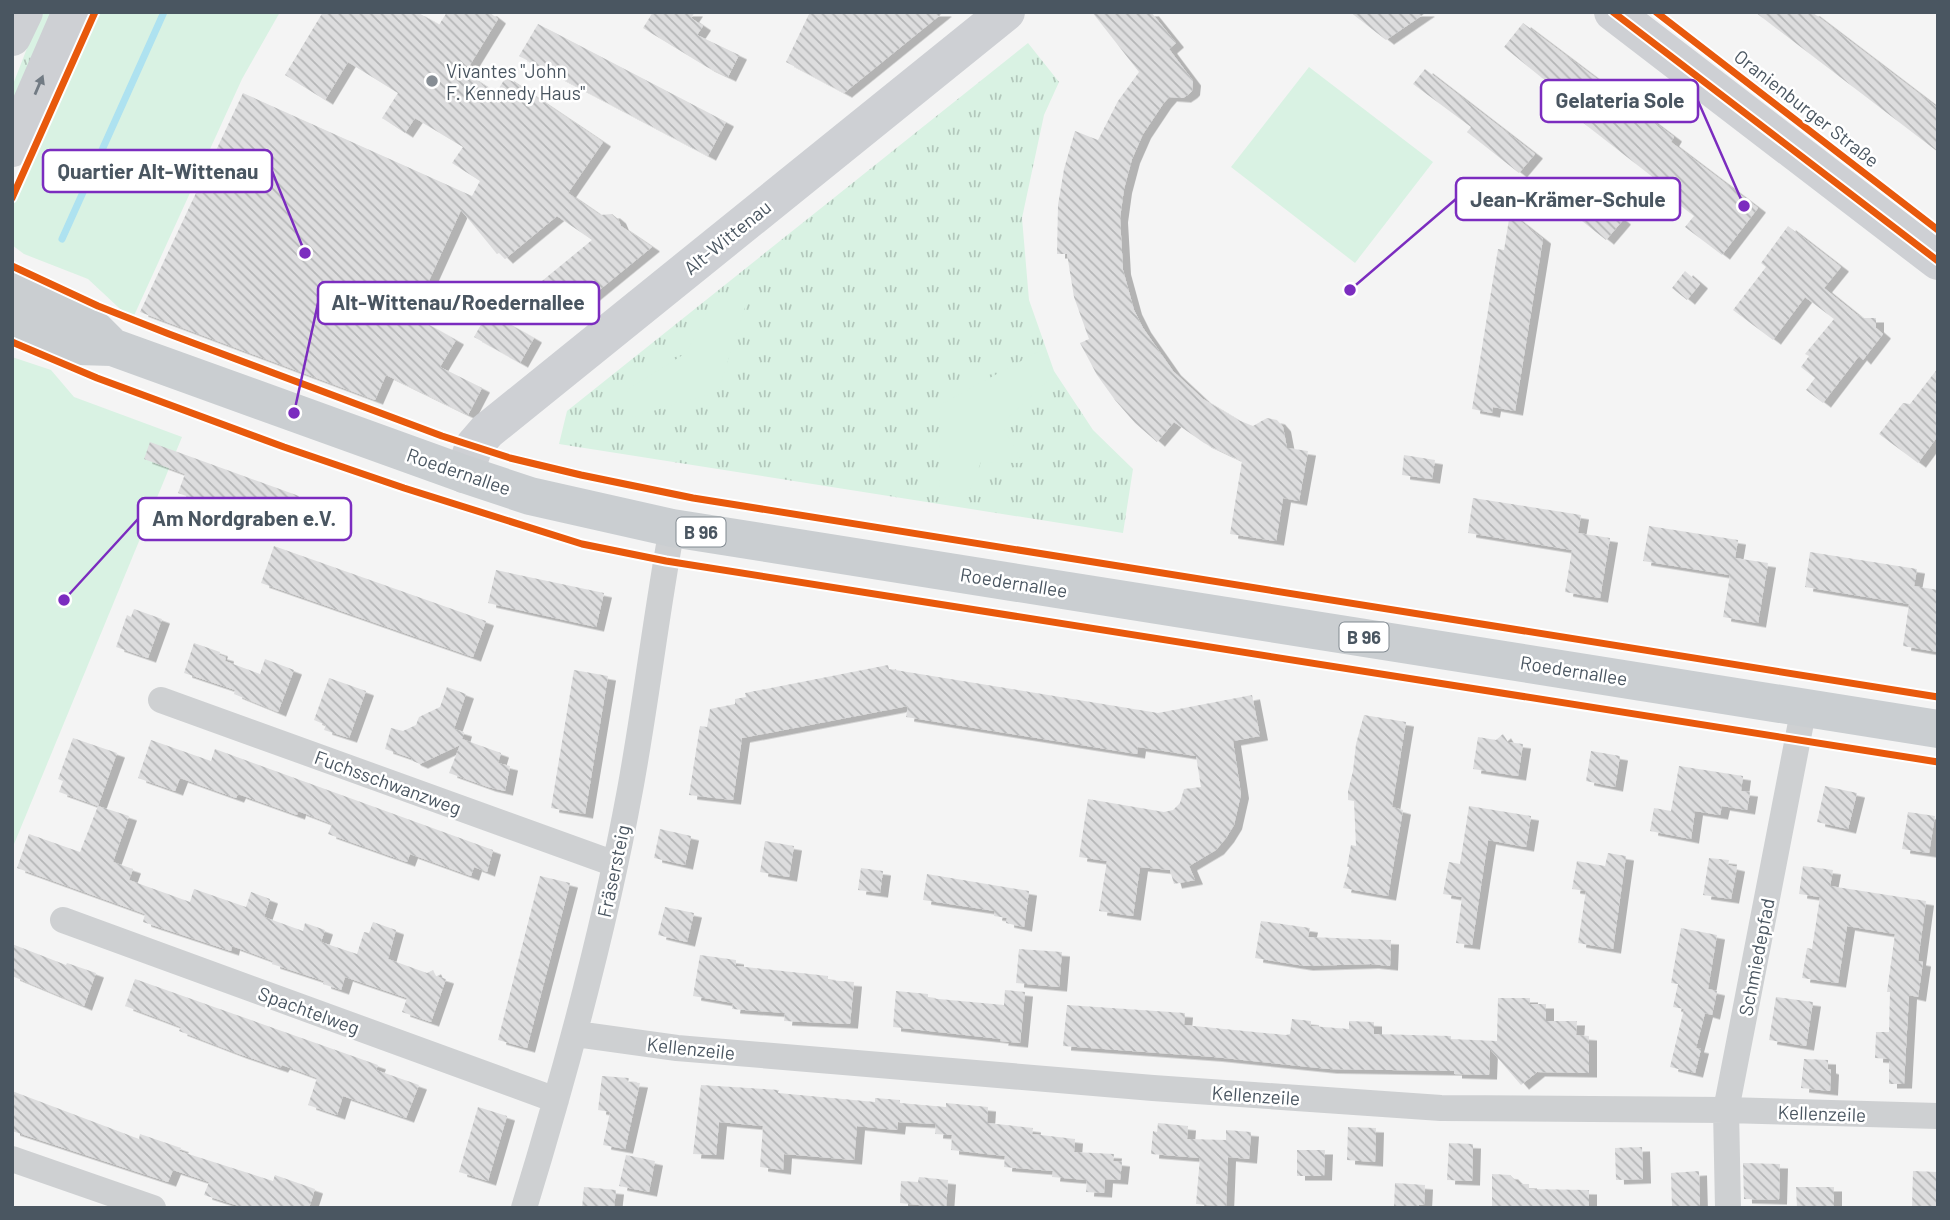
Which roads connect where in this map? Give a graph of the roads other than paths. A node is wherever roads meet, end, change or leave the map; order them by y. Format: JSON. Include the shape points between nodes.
{"nodes":[{"id":1,"x":24,"y":12,"type":"edge"},
{"id":2,"x":71,"y":12,"type":"edge"},
{"id":3,"x":1006,"y":12,"type":"edge"},
{"id":4,"x":1613,"y":12,"type":"edge"},
{"id":5,"x":1656,"y":12,"type":"edge"},
{"id":6,"x":12,"y":37,"type":"edge"},
{"id":7,"x":12,"y":148,"type":"edge"},
{"id":8,"x":1938,"y":230,"type":"edge"},
{"id":9,"x":1938,"y":261,"type":"edge"},
{"id":10,"x":12,"y":284,"type":"edge"},
{"id":11,"x":12,"y":323,"type":"edge"},
{"id":12,"x":112,"y":347,"type":"junction"},
{"id":13,"x":464,"y":474,"type":"junction"},
{"id":14,"x":672,"y":528,"type":"junction"},
{"id":15,"x":160,"y":700,"type":"dead end"},
{"id":16,"x":1804,"y":708,"type":"junction"},
{"id":17,"x":1938,"y":729,"type":"edge"},
{"id":18,"x":615,"y":864,"type":"junction"},
{"id":19,"x":63,"y":920,"type":"dead end"},
{"id":20,"x":576,"y":1034,"type":"junction"},
{"id":21,"x":556,"y":1100,"type":"junction"},
{"id":22,"x":1726,"y":1110,"type":"junction"},
{"id":23,"x":1938,"y":1116,"type":"edge"},
{"id":24,"x":12,"y":1159,"type":"edge"},
{"id":25,"x":153,"y":1208,"type":"edge"},
{"id":26,"x":524,"y":1208,"type":"edge"},
{"id":27,"x":1728,"y":1208,"type":"edge"}],
"edges":[{"from":1,"to":6,"type":"main road"},
{"from":7,"to":2,"type":"main road","one_way":true},
{"from":3,"to":13,"type":"main road","name":"Alt-Wittenau","via":[[546,380],[487,431],[474,446]]},
{"from":4,"to":9,"type":"main road"},
{"from":5,"to":8,"type":"main road","name":"Oranienburger Straße"},
{"from":10,"to":12,"type":"main road","name":"Roedernallee","number":"B 96","via":[[88,323]]},
{"from":11,"to":12,"type":"main road","name":"Roedernallee","number":"B 96","via":[[78,346]]},
{"from":12,"to":13,"type":"main road","name":"Roedernallee","number":"B 96"},
{"from":13,"to":14,"type":"main road","name":"Roedernallee","number":"B 96","via":[[530,496]]},
{"from":14,"to":16,"type":"main road","name":"Roedernallee","number":"B 96"},
{"from":14,"to":18,"type":"street","name":"Fräsersteig"},
{"from":15,"to":18,"type":"street","name":"Fuchsschwanzweg"},
{"from":16,"to":17,"type":"main road","name":"Roedernallee","number":"B 96"},
{"from":16,"to":22,"type":"street","name":"Schmiedepfad"},
{"from":18,"to":20,"type":"street","name":"Fräsersteig"},
{"from":19,"to":21,"type":"street","name":"Spachtelweg"},
{"from":20,"to":21,"type":"street","name":"Fräsersteig"},
{"from":20,"to":22,"type":"street","name":"Kellenzeile","via":[[704,1050],[1441,1108]]},
{"from":21,"to":26,"type":"street","name":"Fräsersteig"},
{"from":22,"to":23,"type":"street","name":"Kellenzeile"},
{"from":22,"to":27,"type":"street","name":"Schmiedepfad"},
{"from":24,"to":25,"type":"street"}]}
